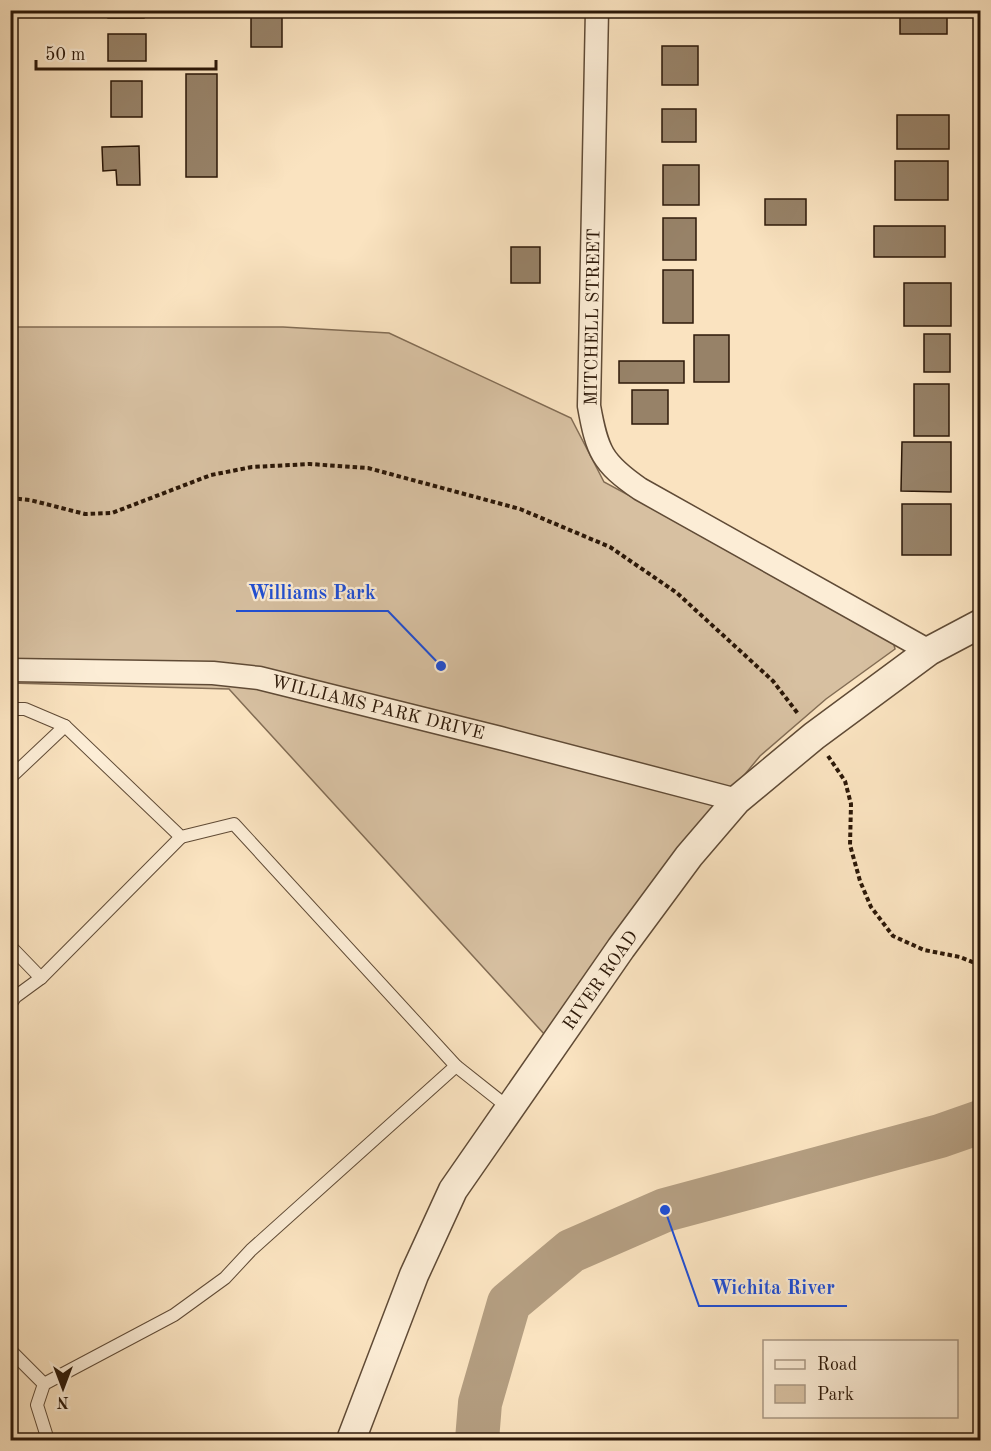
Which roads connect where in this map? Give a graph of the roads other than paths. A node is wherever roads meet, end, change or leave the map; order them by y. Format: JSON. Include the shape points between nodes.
{"nodes":[{"id":1,"x":597,"y":10,"type":"edge"},
{"id":2,"x":981,"y":624,"type":"edge"},
{"id":3,"x":929,"y":651,"type":"junction"},
{"id":4,"x":10,"y":670,"type":"edge"},
{"id":5,"x":10,"y":709,"type":"edge"},
{"id":6,"x":65,"y":726,"type":"junction"},
{"id":7,"x":10,"y":778,"type":"edge"},
{"id":8,"x":737,"y":800,"type":"junction"},
{"id":9,"x":181,"y":837,"type":"junction"},
{"id":10,"x":10,"y":946,"type":"edge"},
{"id":11,"x":41,"y":978,"type":"junction"},
{"id":12,"x":10,"y":1005,"type":"edge"},
{"id":13,"x":456,"y":1066,"type":"junction"},
{"id":14,"x":509,"y":1108,"type":"junction"},
{"id":15,"x":10,"y":1350,"type":"edge"},
{"id":16,"x":44,"y":1384,"type":"junction"},
{"id":17,"x":48,"y":1440,"type":"edge"},
{"id":18,"x":351,"y":1440,"type":"edge"}],
"edges":[{"from":1,"to":3,"type":"street","name":"MITCHELL STREET","via":[[589,406],[602,454],[616,472],[640,489]]},
{"from":2,"to":3,"type":"street","name":"RIVER ROAD"},
{"from":3,"to":8,"type":"street","name":"RIVER ROAD","via":[[814,736]]},
{"from":4,"to":8,"type":"street","name":"WILLIAMS PARK DRIVE","via":[[213,673],[259,678]]},
{"from":5,"to":6,"type":"lane","via":[[26,709]]},
{"from":6,"to":7,"type":"lane"},
{"from":6,"to":9,"type":"lane"},
{"from":8,"to":14,"type":"street","name":"RIVER ROAD","via":[[621,948]]},
{"from":9,"to":11,"type":"lane"},
{"from":9,"to":13,"type":"lane","via":[[234,824]]},
{"from":10,"to":11,"type":"lane"},
{"from":11,"to":12,"type":"lane"},
{"from":13,"to":14,"type":"lane"},
{"from":13,"to":16,"type":"lane","via":[[251,1250],[225,1278],[174,1315]]},
{"from":14,"to":18,"type":"street","name":"RIVER ROAD","via":[[453,1190],[414,1275]]},
{"from":15,"to":16,"type":"lane"},
{"from":16,"to":17,"type":"lane","via":[[37,1405]]}]}
